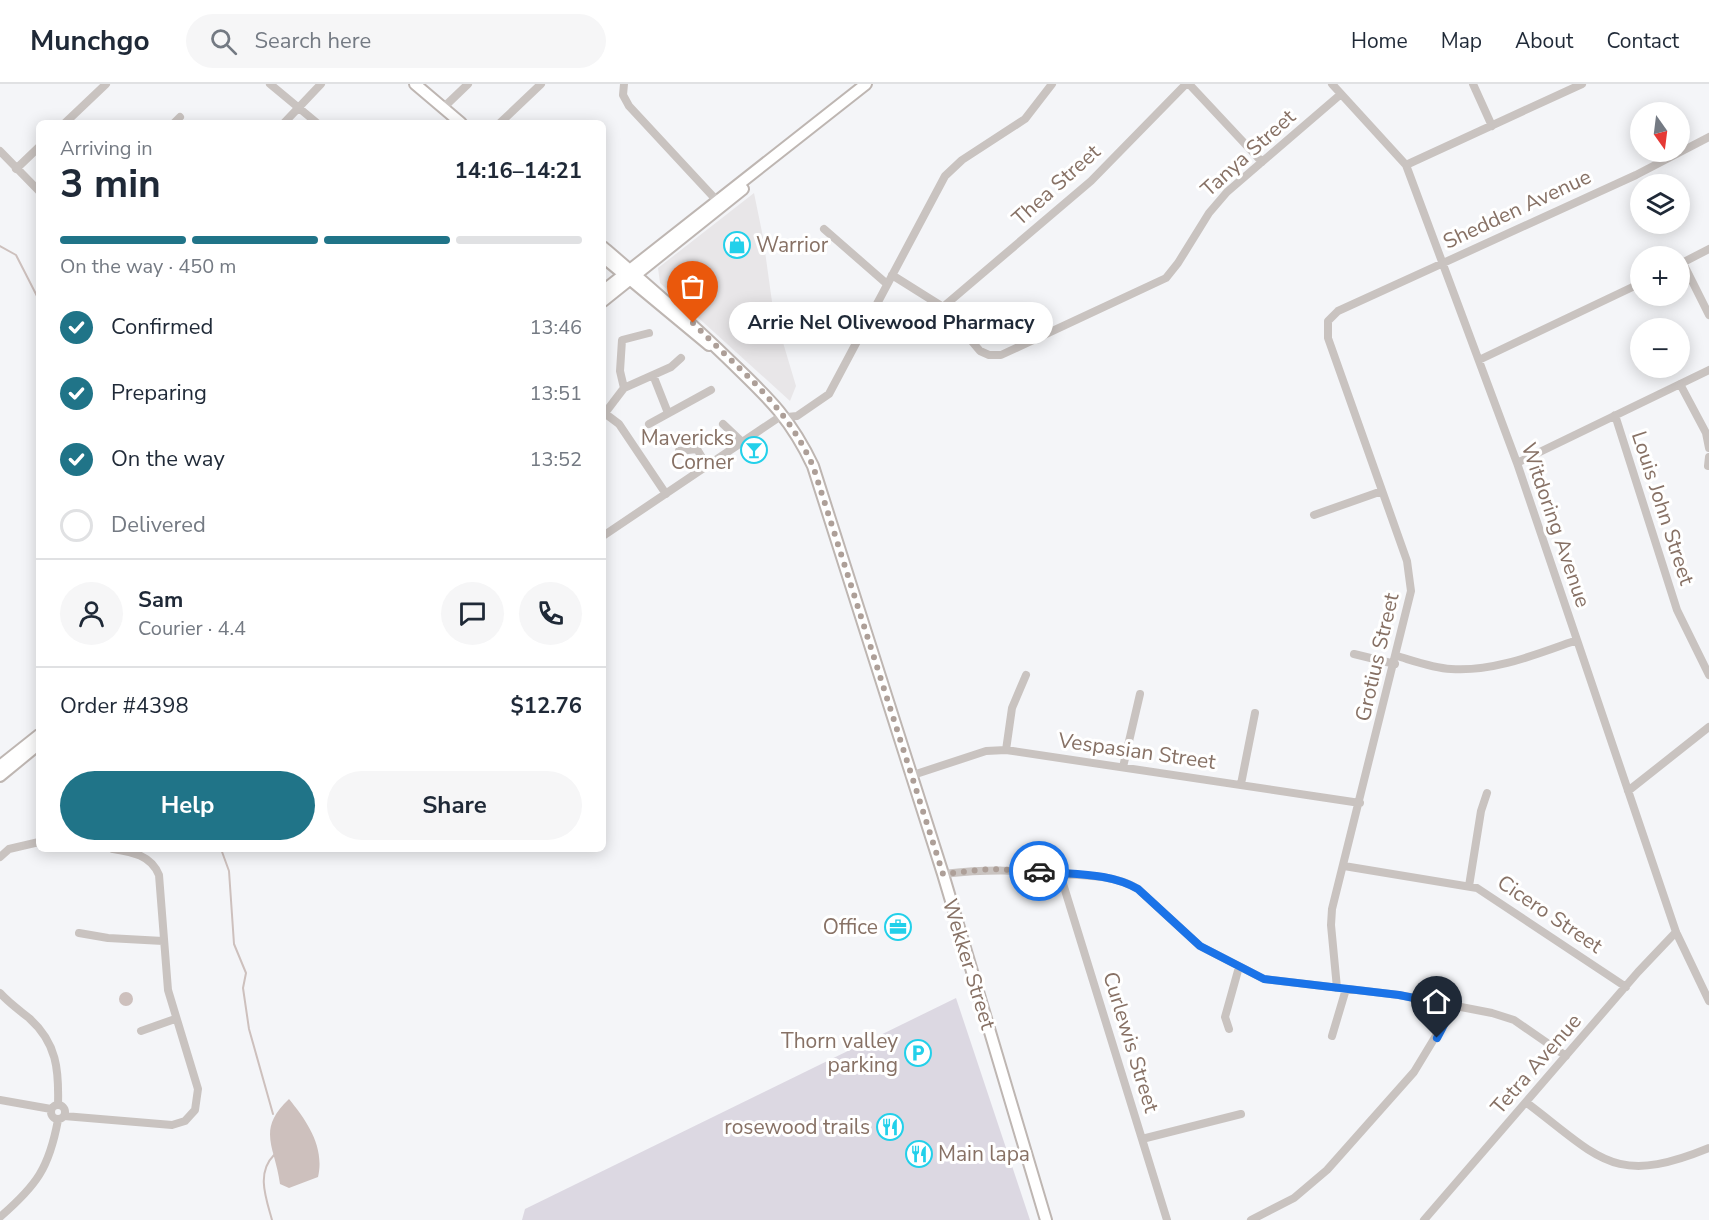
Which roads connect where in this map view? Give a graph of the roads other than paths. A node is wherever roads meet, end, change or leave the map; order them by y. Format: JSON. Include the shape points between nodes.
{"nodes":[{"id":1,"x":106,"y":84,"type":"edge"},
{"id":2,"x":270,"y":84,"type":"edge"},
{"id":3,"x":321,"y":84,"type":"edge"},
{"id":4,"x":415,"y":84,"type":"edge"},
{"id":5,"x":468,"y":84,"type":"edge"},
{"id":6,"x":541,"y":84,"type":"edge"},
{"id":7,"x":624,"y":84,"type":"edge"},
{"id":8,"x":866,"y":84,"type":"edge"},
{"id":9,"x":1052,"y":84,"type":"edge"},
{"id":10,"x":1187,"y":84,"type":"edge"},
{"id":11,"x":1332,"y":84,"type":"edge"},
{"id":12,"x":1473,"y":84,"type":"edge"},
{"id":13,"x":1582,"y":84,"type":"edge"},
{"id":14,"x":1341,"y":94,"type":"junction"},
{"id":15,"x":298,"y":108,"type":"junction"},
{"id":16,"x":443,"y":108,"type":"junction"},
{"id":17,"x":68,"y":120,"type":"edge"},
{"id":18,"x":287,"y":120,"type":"edge"},
{"id":19,"x":313,"y":120,"type":"edge"},
{"id":20,"x":457,"y":120,"type":"edge"},
{"id":21,"x":503,"y":120,"type":"edge"},
{"id":22,"x":1492,"y":126,"type":"junction"},
{"id":23,"x":1709,"y":137,"type":"edge"},
{"id":24,"x":36,"y":150,"type":"edge"},
{"id":25,"x":0,"y":151,"type":"edge"},
{"id":26,"x":1262,"y":162,"type":"junction"},
{"id":27,"x":1406,"y":165,"type":"junction"},
{"id":28,"x":16,"y":170,"type":"junction"},
{"id":29,"x":36,"y":188,"type":"edge"},
{"id":30,"x":719,"y":203,"type":"junction"},
{"id":31,"x":824,"y":229,"type":"dead end"},
{"id":32,"x":1709,"y":249,"type":"edge"},
{"id":33,"x":606,"y":250,"type":"edge"},
{"id":34,"x":606,"y":259,"type":"edge"},
{"id":35,"x":1690,"y":259,"type":"edge"},
{"id":36,"x":1442,"y":263,"type":"junction"},
{"id":37,"x":630,"y":275,"type":"junction"},
{"id":38,"x":892,"y":275,"type":"junction"},
{"id":39,"x":1690,"y":280,"type":"edge"},
{"id":40,"x":887,"y":284,"type":"junction"},
{"id":41,"x":1630,"y":288,"type":"edge"},
{"id":42,"x":606,"y":289,"type":"edge"},
{"id":43,"x":606,"y":298,"type":"edge"},
{"id":44,"x":943,"y":307,"type":"junction"},
{"id":45,"x":1338,"y":310,"type":"joint"},
{"id":46,"x":1709,"y":315,"type":"edge"},
{"id":47,"x":649,"y":333,"type":"dead end"},
{"id":48,"x":681,"y":358,"type":"dead end"},
{"id":49,"x":1479,"y":360,"type":"junction"},
{"id":50,"x":1709,"y":370,"type":"edge"},
{"id":51,"x":653,"y":375,"type":"junction"},
{"id":52,"x":1680,"y":384,"type":"junction"},
{"id":53,"x":624,"y":388,"type":"junction"},
{"id":54,"x":711,"y":390,"type":"dead end"},
{"id":55,"x":606,"y":410,"type":"edge"},
{"id":56,"x":668,"y":413,"type":"junction"},
{"id":57,"x":606,"y":414,"type":"edge"},
{"id":58,"x":1615,"y":415,"type":"junction"},
{"id":59,"x":788,"y":419,"type":"junction"},
{"id":60,"x":649,"y":424,"type":"dead end"},
{"id":61,"x":723,"y":424,"type":"dead end"},
{"id":62,"x":742,"y":442,"type":"junction"},
{"id":63,"x":1709,"y":448,"type":"edge"},
{"id":64,"x":679,"y":451,"type":"dead end"},
{"id":65,"x":1709,"y":457,"type":"edge"},
{"id":66,"x":1517,"y":463,"type":"junction"},
{"id":67,"x":707,"y":466,"type":"junction"},
{"id":68,"x":1708,"y":466,"type":"edge"},
{"id":69,"x":1381,"y":489,"type":"junction"},
{"id":70,"x":666,"y":494,"type":"junction"},
{"id":71,"x":1316,"y":512,"type":"dead end"},
{"id":72,"x":606,"y":534,"type":"edge"},
{"id":73,"x":1577,"y":639,"type":"junction"},
{"id":74,"x":1354,"y":654,"type":"dead end"},
{"id":75,"x":1396,"y":660,"type":"junction"},
{"id":76,"x":1026,"y":675,"type":"dead end"},
{"id":77,"x":1709,"y":675,"type":"edge"},
{"id":78,"x":1140,"y":694,"type":"dead end"},
{"id":79,"x":1255,"y":712,"type":"dead end"},
{"id":80,"x":1709,"y":727,"type":"edge"},
{"id":81,"x":36,"y":737,"type":"edge"},
{"id":82,"x":36,"y":746,"type":"edge"},
{"id":83,"x":1006,"y":750,"type":"junction"},
{"id":84,"x":0,"y":766,"type":"edge"},
{"id":85,"x":1123,"y":767,"type":"junction"},
{"id":86,"x":0,"y":776,"type":"edge"},
{"id":87,"x":910,"y":776,"type":"junction"},
{"id":88,"x":1241,"y":784,"type":"junction"},
{"id":89,"x":1628,"y":791,"type":"junction"},
{"id":90,"x":1487,"y":793,"type":"dead end"},
{"id":91,"x":1360,"y":803,"type":"junction"},
{"id":92,"x":36,"y":843,"type":"edge"},
{"id":93,"x":128,"y":852,"type":"edge"},
{"id":94,"x":0,"y":857,"type":"edge"},
{"id":95,"x":1344,"y":866,"type":"junction"},
{"id":96,"x":943,"y":874,"type":"junction"},
{"id":97,"x":1060,"y":874,"type":"junction"},
{"id":98,"x":1469,"y":886,"type":"junction"},
{"id":99,"x":1676,"y":932,"type":"junction"},
{"id":100,"x":79,"y":933,"type":"dead end"},
{"id":101,"x":163,"y":941,"type":"junction"},
{"id":102,"x":1239,"y":968,"type":"junction"},
{"id":103,"x":1626,"y":987,"type":"junction"},
{"id":104,"x":1341,"y":988,"type":"junction"},
{"id":105,"x":0,"y":993,"type":"edge"},
{"id":106,"x":1709,"y":1001,"type":"edge"},
{"id":107,"x":1454,"y":1006,"type":"junction"},
{"id":108,"x":175,"y":1019,"type":"junction"},
{"id":109,"x":1229,"y":1029,"type":"dead end"},
{"id":110,"x":141,"y":1031,"type":"dead end"},
{"id":111,"x":1332,"y":1036,"type":"dead end"},
{"id":112,"x":1566,"y":1056,"type":"junction"},
{"id":113,"x":0,"y":1100,"type":"edge"},
{"id":114,"x":1527,"y":1102,"type":"junction"},
{"id":115,"x":55,"y":1107,"type":"junction"},
{"id":116,"x":1241,"y":1114,"type":"dead end"},
{"id":117,"x":61,"y":1118,"type":"junction"},
{"id":118,"x":1142,"y":1138,"type":"junction"},
{"id":119,"x":1709,"y":1148,"type":"edge"},
{"id":120,"x":0,"y":1216,"type":"edge"},
{"id":121,"x":1046,"y":1220,"type":"edge"},
{"id":122,"x":1167,"y":1220,"type":"edge"},
{"id":123,"x":1251,"y":1220,"type":"edge"},
{"id":124,"x":1424,"y":1220,"type":"edge"}],
"edges":[{"from":1,"to":17,"type":"street"},
{"from":2,"to":15,"type":"street"},
{"from":3,"to":15,"type":"street"},
{"from":4,"to":16,"type":"street"},
{"from":5,"to":16,"type":"street"},
{"from":6,"to":21,"type":"street"},
{"from":7,"to":30,"type":"street","via":[[623,95],[629,106]]},
{"from":8,"to":30,"type":"street"},
{"from":9,"to":38,"type":"street","via":[[1025,119],[962,160],[945,176]]},
{"from":10,"to":26,"type":"street"},
{"from":10,"to":44,"type":"street","name":"Thea Street","via":[[1091,181]]},
{"from":11,"to":14,"type":"street","name":"Witdoring Avenue"},
{"from":12,"to":22,"type":"street"},
{"from":13,"to":22,"type":"street"},
{"from":14,"to":26,"type":"street","name":"Tanya Street"},
{"from":14,"to":27,"type":"street","name":"Witdoring Avenue"},
{"from":15,"to":18,"type":"street"},
{"from":15,"to":19,"type":"street"},
{"from":16,"to":20,"type":"street"},
{"from":22,"to":27,"type":"street"},
{"from":23,"to":36,"type":"street","name":"Shedden Avenue","via":[[1636,175]]},
{"from":24,"to":28,"type":"street"},
{"from":25,"to":28,"type":"street"},
{"from":26,"to":44,"type":"street","name":"Tanya Street","via":[[1209,213],[1166,278],[1006,352],[994,356],[980,351]]},
{"from":27,"to":36,"type":"street","name":"Witdoring Avenue"},
{"from":28,"to":29,"type":"street"},
{"from":30,"to":37,"type":"street"},
{"from":31,"to":40,"type":"street"},
{"from":32,"to":35,"type":"street"},
{"from":33,"to":37,"type":"street","name":"Wekker Street"},
{"from":34,"to":37,"type":"street","name":"Wekker Street"},
{"from":36,"to":45,"type":"street","name":"Shedden Avenue"},
{"from":36,"to":49,"type":"street","name":"Witdoring Avenue"},
{"from":37,"to":42,"type":"street"},
{"from":37,"to":43,"type":"street"},
{"from":37,"to":59,"type":"street","name":"Wekker Street","via":[[693,323]]},
{"from":38,"to":40,"type":"street"},
{"from":38,"to":44,"type":"street"},
{"from":39,"to":46,"type":"street"},
{"from":40,"to":59,"type":"street","via":[[829,394]]},
{"from":41,"to":49,"type":"street"},
{"from":45,"to":69,"type":"street","name":"Grotius Street","via":[[1328,321],[1328,338]]},
{"from":47,"to":53,"type":"street","via":[[622,340],[620,371]]},
{"from":48,"to":51,"type":"street"},
{"from":49,"to":66,"type":"street","name":"Witdoring Avenue"},
{"from":50,"to":52,"type":"street"},
{"from":51,"to":53,"type":"street"},
{"from":51,"to":56,"type":"street"},
{"from":52,"to":58,"type":"street"},
{"from":52,"to":63,"type":"street","via":[[1706,433]]},
{"from":53,"to":55,"type":"street"},
{"from":54,"to":56,"type":"street"},
{"from":56,"to":60,"type":"street"},
{"from":57,"to":70,"type":"street","via":[[619,424]]},
{"from":58,"to":66,"type":"street"},
{"from":58,"to":77,"type":"street","name":"Louis John Street","via":[[1677,609]]},
{"from":59,"to":62,"type":"street","via":[[777,418]]},
{"from":59,"to":87,"type":"street","name":"Wekker Street","via":[[813,466]]},
{"from":61,"to":62,"type":"street"},
{"from":62,"to":67,"type":"street"},
{"from":64,"to":67,"type":"street","via":[[697,449]]},
{"from":65,"to":68,"type":"street"},
{"from":66,"to":73,"type":"street","name":"Witdoring Avenue"},
{"from":67,"to":70,"type":"street"},
{"from":69,"to":71,"type":"street"},
{"from":69,"to":75,"type":"street","name":"Grotius Street","via":[[1411,580]]},
{"from":70,"to":72,"type":"street"},
{"from":73,"to":75,"type":"street","via":[[1517,660],[1469,668]]},
{"from":73,"to":89,"type":"street","name":"Witdoring Avenue"},
{"from":74,"to":75,"type":"street"},
{"from":75,"to":91,"type":"street","name":"Grotius Street"},
{"from":76,"to":83,"type":"street","via":[[1012,708]]},
{"from":78,"to":85,"type":"street"},
{"from":79,"to":88,"type":"street"},
{"from":80,"to":89,"type":"street"},
{"from":81,"to":84,"type":"street"},
{"from":82,"to":86,"type":"street"},
{"from":83,"to":85,"type":"street","name":"Vespasian Street"},
{"from":83,"to":87,"type":"street","name":"Vespasian Street","via":[[986,751]]},
{"from":85,"to":88,"type":"street","name":"Vespasian Street"},
{"from":87,"to":96,"type":"street","name":"Wekker Street"},
{"from":88,"to":91,"type":"street","name":"Vespasian Street"},
{"from":89,"to":99,"type":"street","name":"Witdoring Avenue"},
{"from":90,"to":98,"type":"street"},
{"from":91,"to":95,"type":"street","name":"Grotius Street"},
{"from":92,"to":94,"type":"street","via":[[9,849]]},
{"from":93,"to":101,"type":"street","via":[[155,866],[162,892]]},
{"from":95,"to":98,"type":"street","name":"Cicero Street"},
{"from":95,"to":104,"type":"street","name":"Grotius Street","via":[[1331,916]]},
{"from":96,"to":97,"type":"street","via":[[989,869]]},
{"from":96,"to":121,"type":"street","name":"Wekker Street"},
{"from":97,"to":102,"type":"street","via":[[1128,883],[1200,946]]},
{"from":97,"to":118,"type":"street","name":"Curlewis Street"},
{"from":98,"to":103,"type":"street","name":"Cicero Street","via":[[1502,902]]},
{"from":99,"to":103,"type":"street","name":"Tetra Avenue"},
{"from":99,"to":106,"type":"street","name":"Witdoring Avenue"},
{"from":100,"to":101,"type":"street"},
{"from":101,"to":108,"type":"street"},
{"from":102,"to":104,"type":"street","via":[[1275,982]]},
{"from":102,"to":109,"type":"street","via":[[1225,1017]]},
{"from":103,"to":112,"type":"street","name":"Tetra Avenue"},
{"from":104,"to":107,"type":"street"},
{"from":104,"to":111,"type":"street"},
{"from":105,"to":115,"type":"street","via":[[51,1046],[59,1074]]},
{"from":107,"to":112,"type":"street","via":[[1504,1016]]},
{"from":107,"to":123,"type":"street","via":[[1414,1072],[1327,1170],[1294,1198]]},
{"from":108,"to":110,"type":"street"},
{"from":108,"to":117,"type":"street","via":[[198,1089],[198,1104],[185,1121],[154,1126]]},
{"from":112,"to":114,"type":"street","name":"Tetra Avenue"},
{"from":113,"to":115,"type":"street"},
{"from":114,"to":119,"type":"street","via":[[1599,1157],[1617,1164],[1666,1165]]},
{"from":114,"to":124,"type":"street","name":"Tetra Avenue"},
{"from":115,"to":117,"type":"street","via":[[65,1110]]},
{"from":115,"to":117,"type":"street","via":[[52,1118]]},
{"from":116,"to":118,"type":"street"},
{"from":117,"to":120,"type":"street","via":[[49,1159],[38,1180]]},
{"from":118,"to":122,"type":"street","name":"Curlewis Street"}]}
